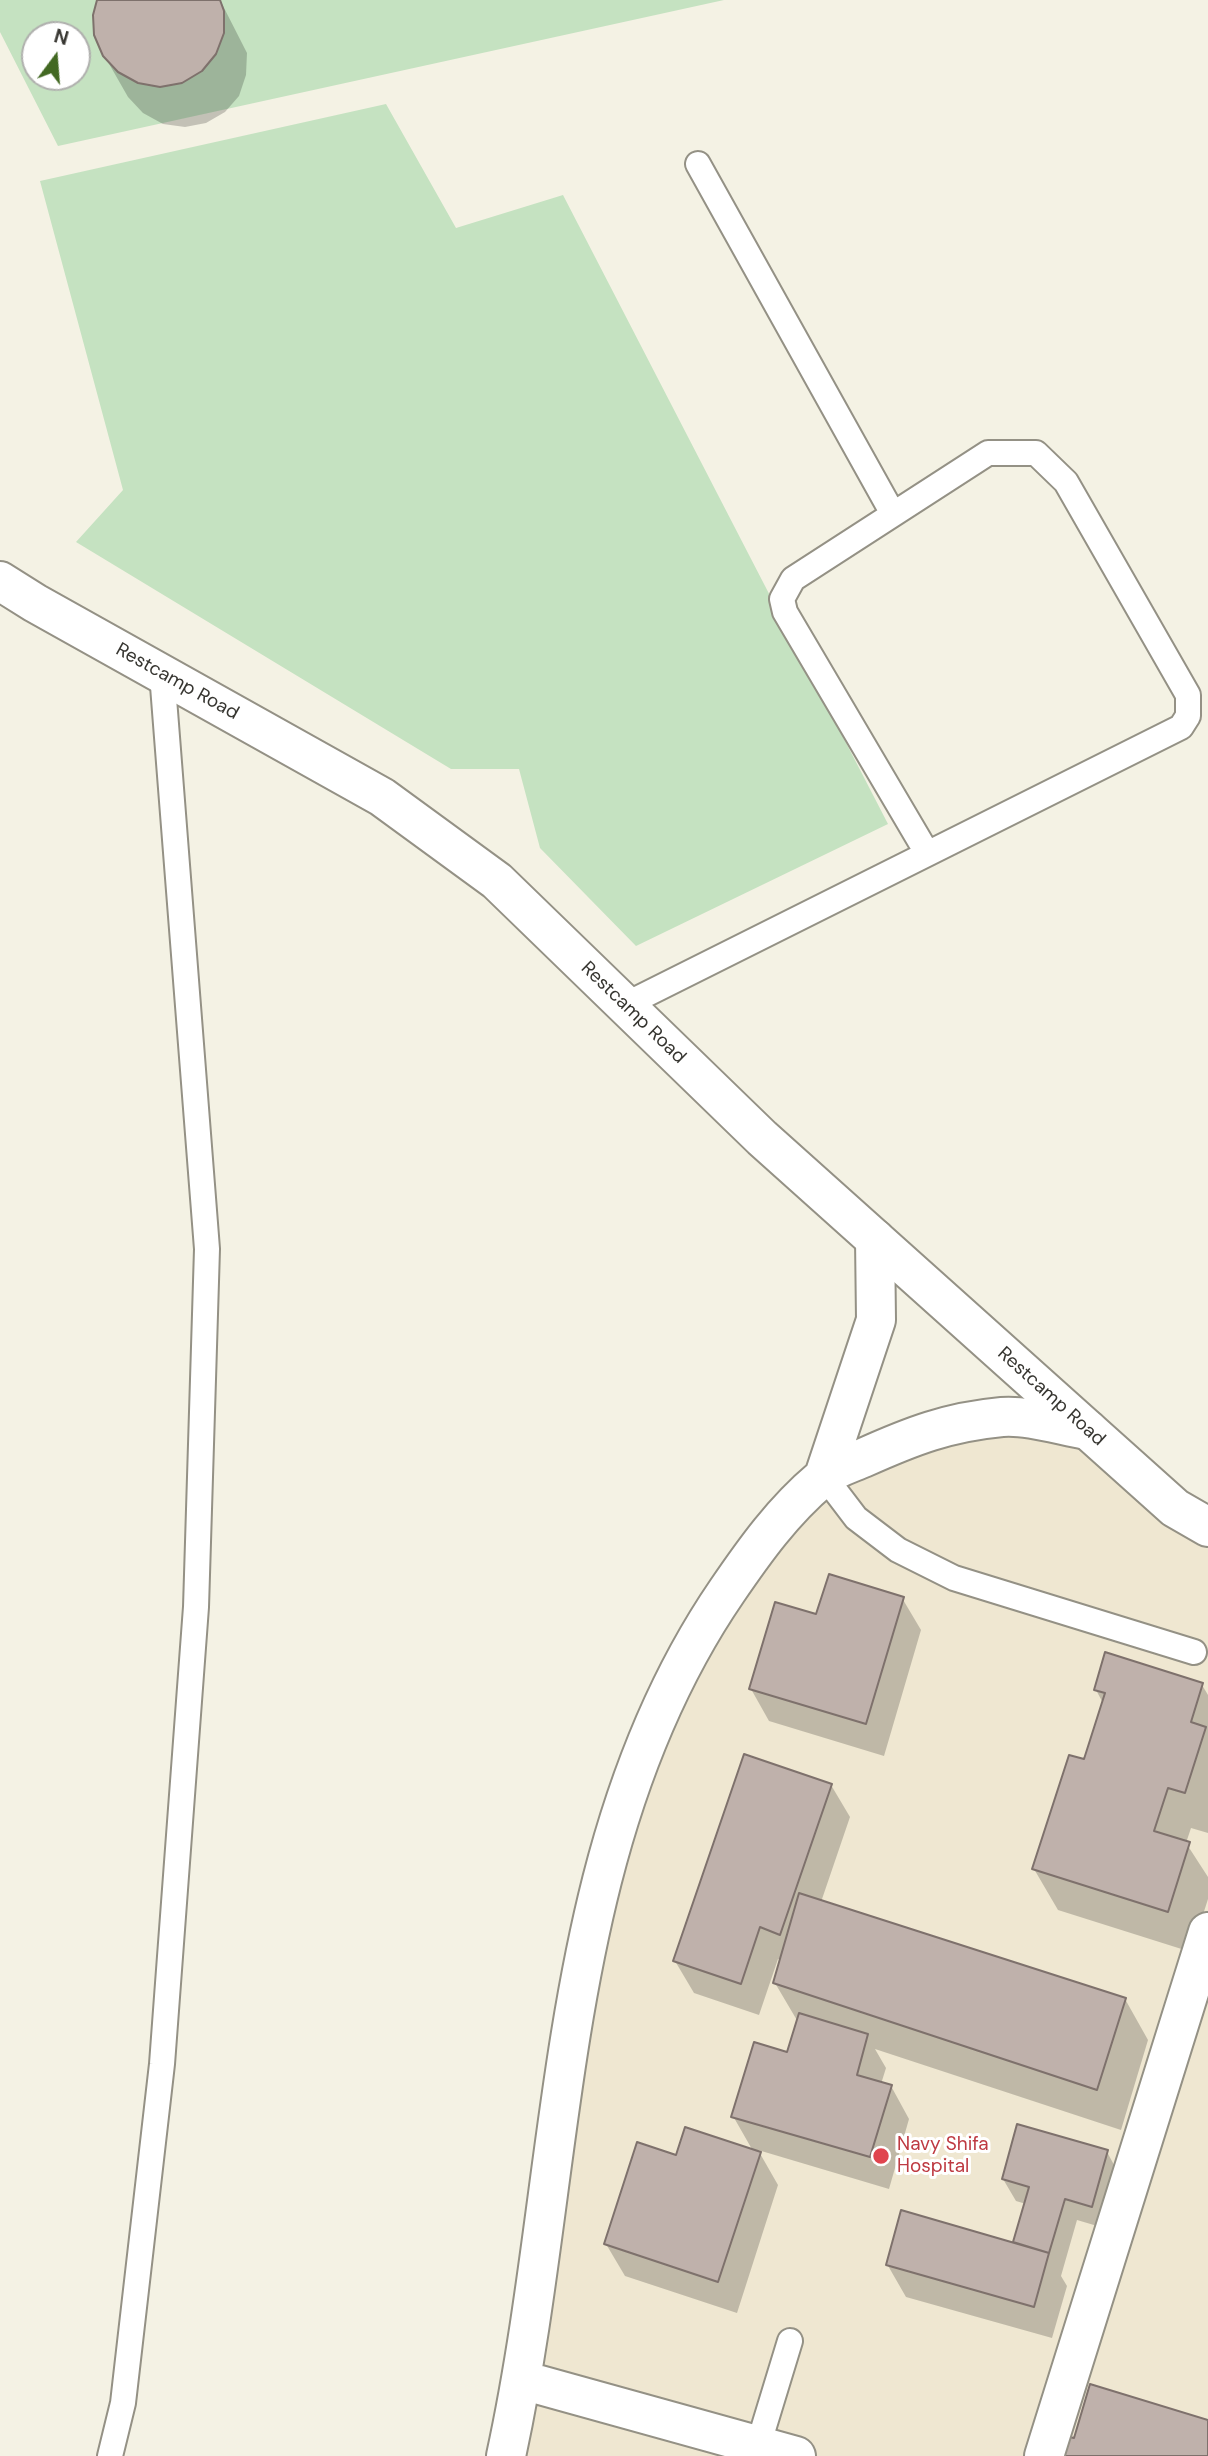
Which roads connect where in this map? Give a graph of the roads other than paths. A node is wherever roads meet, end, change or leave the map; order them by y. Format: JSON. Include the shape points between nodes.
{"nodes":[{"id":1,"x":698,"y":164,"type":"dead end"},
{"id":2,"x":893,"y":514,"type":"junction"},
{"id":3,"x":0,"y":580,"type":"edge"},
{"id":4,"x":162,"y":673,"type":"junction"},
{"id":5,"x":927,"y":853,"type":"junction"},
{"id":6,"x":625,"y":1005,"type":"junction"},
{"id":7,"x":875,"y":1239,"type":"junction"},
{"id":8,"x":1088,"y":1430,"type":"junction"},
{"id":9,"x":824,"y":1476,"type":"junction"},
{"id":10,"x":1208,"y":1527,"type":"edge"},
{"id":11,"x":1194,"y":1652,"type":"dead end"},
{"id":12,"x":1208,"y":1932,"type":"edge"},
{"id":13,"x":790,"y":2341,"type":"dead end"},
{"id":14,"x":522,"y":2380,"type":"junction"},
{"id":15,"x":758,"y":2446,"type":"junction"},
{"id":16,"x":111,"y":2455,"type":"edge"},
{"id":17,"x":506,"y":2456,"type":"edge"},
{"id":18,"x":796,"y":2456,"type":"edge"},
{"id":19,"x":1044,"y":2456,"type":"edge"}],
"edges":[{"from":1,"to":2,"type":"lane"},
{"from":2,"to":5,"type":"lane","via":[[793,579],[782,599],[785,612]]},
{"from":2,"to":5,"type":"lane","via":[[988,453],[1036,453],[1066,482],[1190,705],[1181,727]]},
{"from":3,"to":4,"type":"street","name":"Restcamp Road"},
{"from":4,"to":6,"type":"street","name":"Restcamp Road","via":[[382,797],[497,881]]},
{"from":4,"to":16,"type":"lane","via":[[207,1249],[196,1607],[162,2064],[123,2403]]},
{"from":5,"to":6,"type":"lane"},
{"from":6,"to":7,"type":"street","name":"Restcamp Road"},
{"from":7,"to":8,"type":"street","name":"Restcamp Road"},
{"from":7,"to":9,"type":"street","via":[[876,1320]]},
{"from":8,"to":9,"type":"street","via":[[1006,1416],[927,1429]]},
{"from":8,"to":10,"type":"street","name":"Restcamp Road","via":[[1175,1508]]},
{"from":9,"to":11,"type":"lane","via":[[856,1518],[898,1550],[954,1578]]},
{"from":9,"to":14,"type":"street","via":[[768,1531],[699,1632],[643,1745],[613,1832],[587,1933]]},
{"from":12,"to":19,"type":"street"},
{"from":13,"to":15,"type":"lane"},
{"from":14,"to":15,"type":"street"},
{"from":14,"to":17,"type":"street"},
{"from":15,"to":18,"type":"street"}]}
